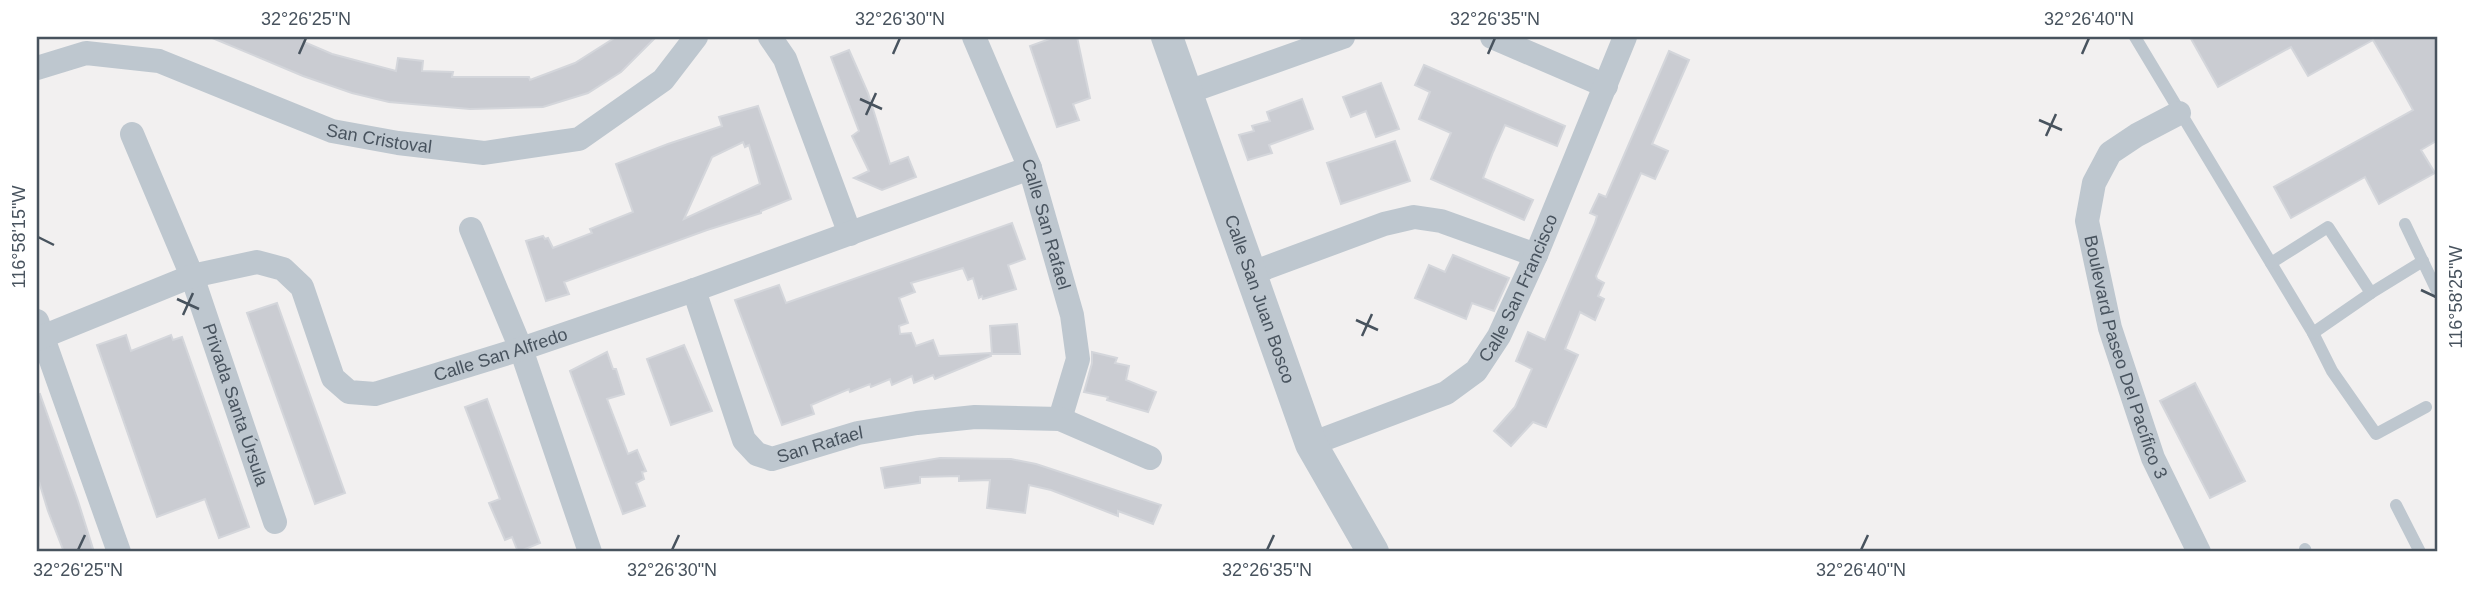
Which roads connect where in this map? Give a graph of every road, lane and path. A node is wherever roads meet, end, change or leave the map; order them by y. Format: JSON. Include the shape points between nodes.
{"nodes":[{"id":1,"x":696,"y":37,"type":"edge"},
{"id":2,"x":770,"y":37,"type":"edge"},
{"id":3,"x":974,"y":37,"type":"edge"},
{"id":4,"x":1167,"y":37,"type":"edge"},
{"id":5,"x":1343,"y":37,"type":"edge"},
{"id":6,"x":1492,"y":37,"type":"edge"},
{"id":7,"x":1625,"y":37,"type":"edge"},
{"id":8,"x":2135,"y":37,"type":"edge"},
{"id":9,"x":37,"y":68,"type":"edge"},
{"id":10,"x":1606,"y":86,"type":"junction"},
{"id":11,"x":1188,"y":92,"type":"junction"},
{"id":12,"x":2179,"y":113,"type":"junction"},
{"id":13,"x":132,"y":134,"type":"dead end"},
{"id":14,"x":1030,"y":168,"type":"junction"},
{"id":15,"x":2405,"y":224,"type":"dead end"},
{"id":16,"x":471,"y":229,"type":"dead end"},
{"id":17,"x":850,"y":234,"type":"junction"},
{"id":18,"x":1536,"y":255,"type":"junction"},
{"id":19,"x":2423,"y":261,"type":"junction"},
{"id":20,"x":2271,"y":264,"type":"junction"},
{"id":21,"x":1252,"y":273,"type":"junction"},
{"id":22,"x":192,"y":276,"type":"junction"},
{"id":23,"x":694,"y":290,"type":"junction"},
{"id":24,"x":2371,"y":293,"type":"junction"},
{"id":25,"x":2438,"y":293,"type":"edge"},
{"id":26,"x":39,"y":332,"type":"edge"},
{"id":27,"x":2314,"y":333,"type":"junction"},
{"id":28,"x":521,"y":349,"type":"junction"},
{"id":29,"x":2426,"y":407,"type":"dead end"},
{"id":30,"x":1060,"y":419,"type":"junction"},
{"id":31,"x":1311,"y":444,"type":"junction"},
{"id":32,"x":1150,"y":458,"type":"dead end"},
{"id":33,"x":2396,"y":505,"type":"dead end"},
{"id":34,"x":275,"y":522,"type":"dead end"},
{"id":35,"x":118,"y":552,"type":"edge"},
{"id":36,"x":590,"y":552,"type":"edge"},
{"id":37,"x":1373,"y":552,"type":"edge"},
{"id":38,"x":2199,"y":552,"type":"edge"},
{"id":39,"x":2420,"y":552,"type":"edge"}],
"edges":[{"from":1,"to":9,"type":"street","name":"San Cristoval","via":[[663,80],[579,139],[484,153],[331,131],[159,61],[86,52]]},
{"from":2,"to":17,"type":"street","via":[[785,59]]},
{"from":3,"to":14,"type":"street","name":"Calle San Rafael"},
{"from":4,"to":11,"type":"street","name":"Calle San Juan Bosco"},
{"from":5,"to":11,"type":"street"},
{"from":6,"to":10,"type":"street"},
{"from":7,"to":10,"type":"street","name":"Calle San Francisco"},
{"from":8,"to":12,"type":"lane"},
{"from":10,"to":18,"type":"street","name":"Calle San Francisco"},
{"from":11,"to":21,"type":"street","name":"Calle San Juan Bosco"},
{"from":12,"to":20,"type":"lane"},
{"from":12,"to":38,"type":"street","name":"Boulevard Paseo Del Pacífico 3","via":[[2110,153],[2094,183],[2087,221],[2110,328],[2149,445]]},
{"from":13,"to":22,"type":"street","name":"Privada Santa Úrsula"},
{"from":14,"to":17,"type":"street","name":"Calle San Alfredo"},
{"from":14,"to":30,"type":"street","name":"Calle San Rafael","via":[[1072,315],[1078,359]]},
{"from":15,"to":19,"type":"lane"},
{"from":16,"to":28,"type":"street"},
{"from":17,"to":23,"type":"street","name":"Calle San Alfredo"},
{"from":18,"to":21,"type":"street","via":[[1415,217]]},
{"from":18,"to":31,"type":"street","name":"Calle San Francisco","via":[[1499,336],[1476,371],[1446,393]]},
{"from":19,"to":24,"type":"lane"},
{"from":19,"to":25,"type":"lane"},
{"from":20,"to":24,"type":"lane","via":[[2328,227]]},
{"from":20,"to":27,"type":"lane"},
{"from":21,"to":31,"type":"street","name":"Calle San Juan Bosco"},
{"from":22,"to":26,"type":"street","name":"Calle San Alfredo"},
{"from":22,"to":28,"type":"street","name":"Calle San Alfredo","via":[[257,262],[283,269],[302,287],[333,378],[349,391],[375,394]]},
{"from":22,"to":34,"type":"street","name":"Privada Santa Úrsula"},
{"from":23,"to":28,"type":"street","name":"Calle San Alfredo"},
{"from":23,"to":30,"type":"street","name":"San Rafael","via":[[744,440],[757,454],[772,459],[858,433],[929,422],[975,417]]},
{"from":24,"to":27,"type":"lane"},
{"from":26,"to":35,"type":"street"},
{"from":27,"to":29,"type":"lane","via":[[2332,372],[2376,434]]},
{"from":28,"to":36,"type":"street"},
{"from":30,"to":32,"type":"street"},
{"from":31,"to":37,"type":"street","name":"Calle San Juan Bosco"},
{"from":33,"to":39,"type":"lane"}]}
